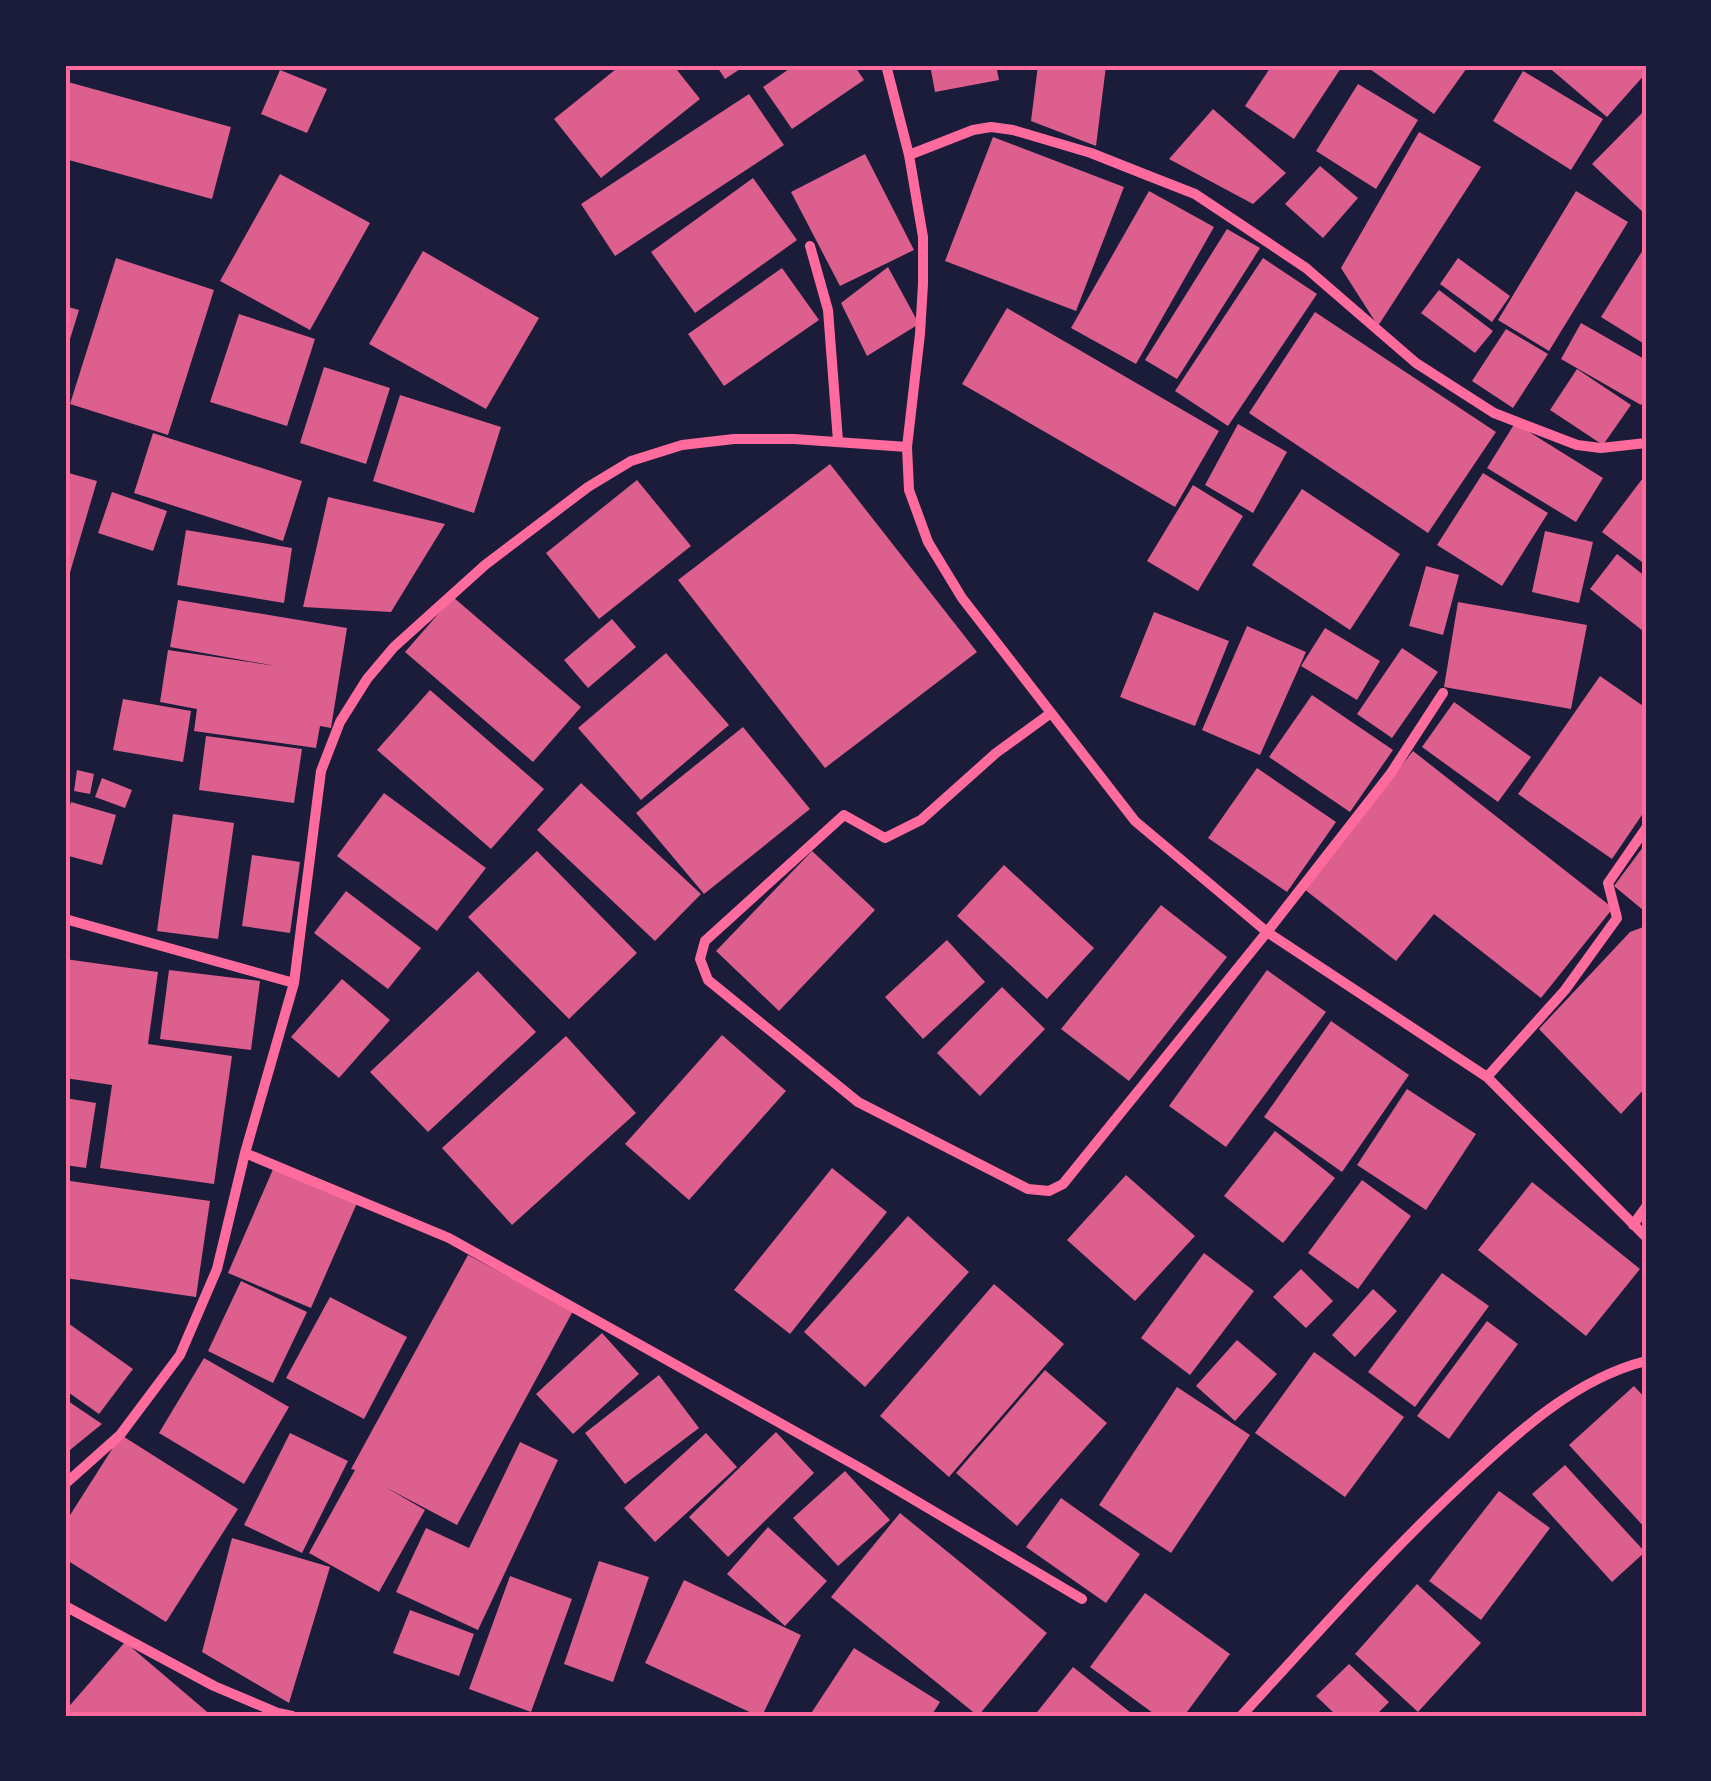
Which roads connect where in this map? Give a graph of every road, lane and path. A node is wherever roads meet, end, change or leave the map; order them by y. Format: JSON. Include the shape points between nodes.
{"nodes":[{"id":1,"x":886,"y":65,"type":"edge"},
{"id":2,"x":908,"y":155,"type":"junction"},
{"id":3,"x":810,"y":246,"type":"dead end"},
{"id":4,"x":838,"y":442,"type":"junction"},
{"id":5,"x":1646,"y":444,"type":"edge"},
{"id":6,"x":907,"y":446,"type":"junction"},
{"id":7,"x":1443,"y":694,"type":"dead end"},
{"id":8,"x":1051,"y":713,"type":"junction"},
{"id":9,"x":1646,"y":828,"type":"edge"},
{"id":10,"x":65,"y":919,"type":"edge"},
{"id":11,"x":1267,"y":932,"type":"junction"},
{"id":12,"x":294,"y":983,"type":"junction"},
{"id":13,"x":1487,"y":1077,"type":"junction"},
{"id":14,"x":245,"y":1154,"type":"junction"},
{"id":15,"x":1646,"y":1207,"type":"edge"},
{"id":16,"x":1634,"y":1225,"type":"junction"},
{"id":17,"x":1646,"y":1238,"type":"edge"},
{"id":18,"x":1646,"y":1361,"type":"edge"},
{"id":19,"x":65,"y":1484,"type":"edge"},
{"id":20,"x":1082,"y":1599,"type":"dead end"},
{"id":21,"x":65,"y":1606,"type":"edge"},
{"id":22,"x":292,"y":1716,"type":"edge"},
{"id":23,"x":1241,"y":1716,"type":"edge"}],
"edges":[{"from":1,"to":2,"type":"street"},
{"from":2,"to":5,"type":"street","via":[[991,126],[1091,154],[1195,194],[1306,268],[1416,362],[1494,413],[1577,445]]},
{"from":2,"to":6,"type":"street","via":[[923,237],[923,284]]},
{"from":3,"to":4,"type":"street","via":[[828,310]]},
{"from":4,"to":6,"type":"street"},
{"from":4,"to":12,"type":"street","via":[[734,438],[630,461],[485,565],[394,646],[340,722],[321,770]]},
{"from":6,"to":8,"type":"street","via":[[909,490],[928,542],[962,598]]},
{"from":7,"to":11,"type":"street"},
{"from":8,"to":11,"type":"street","via":[[1135,821]]},
{"from":8,"to":11,"type":"street","via":[[922,820],[885,838],[844,815],[704,941],[700,959],[708,980],[858,1102],[1028,1189],[1049,1190],[1063,1184]]},
{"from":9,"to":13,"type":"street","via":[[1610,877],[1617,918],[1565,990]]},
{"from":10,"to":12,"type":"street"},
{"from":11,"to":13,"type":"street"},
{"from":12,"to":14,"type":"street"},
{"from":13,"to":16,"type":"street"},
{"from":14,"to":19,"type":"street","via":[[217,1269],[180,1354],[120,1435]]},
{"from":14,"to":20,"type":"street","via":[[449,1238]]},
{"from":15,"to":16,"type":"street"},
{"from":16,"to":17,"type":"street"},
{"from":18,"to":23,"type":"street","via":[[1571,1394],[1487,1461],[1418,1525]]},
{"from":21,"to":22,"type":"street","via":[[214,1686]]}]}
